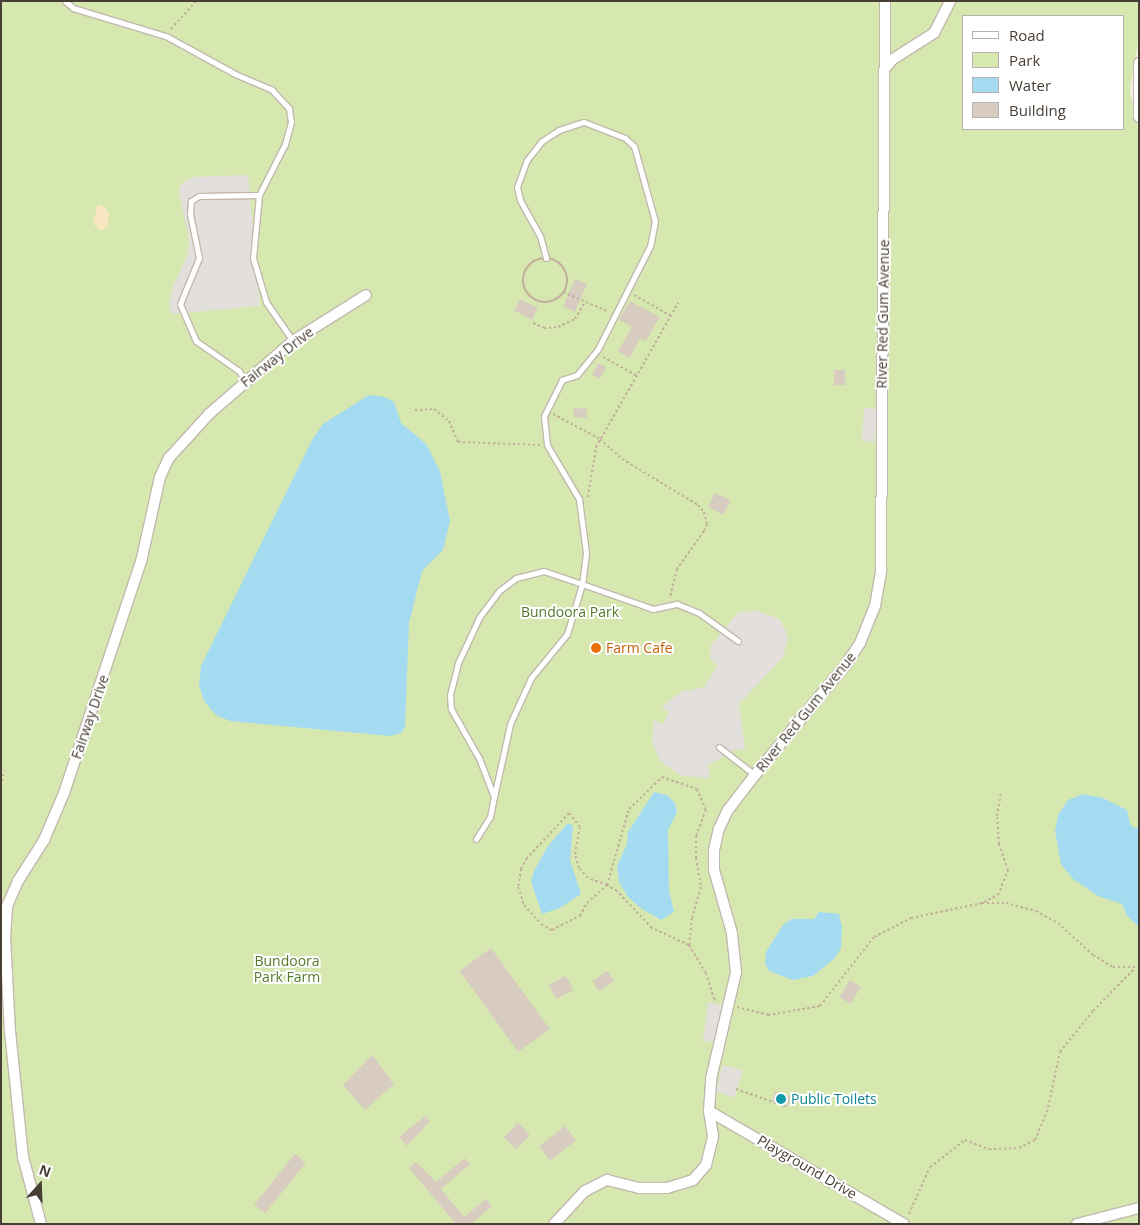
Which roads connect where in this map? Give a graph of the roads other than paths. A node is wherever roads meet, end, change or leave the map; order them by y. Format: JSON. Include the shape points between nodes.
{"nodes":[{"id":1,"x":65,"y":1,"type":"edge"},
{"id":2,"x":885,"y":1,"type":"edge"},
{"id":3,"x":950,"y":1,"type":"edge"},
{"id":4,"x":1139,"y":63,"type":"edge"},
{"id":5,"x":886,"y":67,"type":"junction"},
{"id":6,"x":1139,"y":117,"type":"edge"},
{"id":7,"x":259,"y":194,"type":"junction"},
{"id":8,"x":546,"y":258,"type":"road end"},
{"id":9,"x":366,"y":295,"type":"dead end"},
{"id":10,"x":293,"y":341,"type":"junction"},
{"id":11,"x":245,"y":382,"type":"junction"},
{"id":12,"x":582,"y":584,"type":"junction"},
{"id":13,"x":738,"y":641,"type":"dead end"},
{"id":14,"x":719,"y":747,"type":"dead end"},
{"id":15,"x":755,"y":775,"type":"junction"},
{"id":16,"x":494,"y":797,"type":"junction"},
{"id":17,"x":476,"y":839,"type":"dead end"},
{"id":18,"x":709,"y":1111,"type":"junction"},
{"id":19,"x":1139,"y":1208,"type":"edge"},
{"id":20,"x":41,"y":1224,"type":"edge"},
{"id":21,"x":554,"y":1224,"type":"edge"},
{"id":22,"x":904,"y":1224,"type":"edge"},
{"id":23,"x":1077,"y":1224,"type":"edge"}],
"edges":[{"from":1,"to":7,"type":"lane","via":[[74,8],[166,36],[234,74],[271,89],[290,108],[291,122],[285,144]]},
{"from":2,"to":5,"type":"street","name":"River Red Gum Avenue"},
{"from":3,"to":5,"type":"street","via":[[934,33]]},
{"from":4,"to":6,"type":"street"},
{"from":5,"to":15,"type":"street","name":"River Red Gum Avenue","via":[[881,571],[875,606],[860,643],[847,663]]},
{"from":7,"to":10,"type":"lane","via":[[253,258],[266,302]]},
{"from":7,"to":11,"type":"lane","via":[[199,196],[190,201],[199,258],[180,304],[196,341],[239,371]]},
{"from":8,"to":12,"type":"lane","via":[[540,236],[520,200],[517,187],[527,160],[542,140],[584,122],[625,138],[634,146],[656,221],[650,246],[595,353],[577,375],[562,380],[544,416],[547,445],[579,499],[586,553]]},
{"from":9,"to":10,"type":"street","name":"Fairway Drive"},
{"from":10,"to":11,"type":"street","name":"Fairway Drive"},
{"from":11,"to":20,"type":"street","name":"Fairway Drive","via":[[169,458],[160,478],[142,562],[64,793],[44,840],[18,881],[8,906],[5,937],[10,1032],[23,1157]]},
{"from":12,"to":13,"type":"lane","via":[[653,609],[677,604],[699,613]]},
{"from":12,"to":16,"type":"lane","via":[[567,634],[531,678],[510,724]]},
{"from":12,"to":16,"type":"lane","via":[[544,571],[516,578],[499,591],[479,618],[458,663],[450,695],[451,709],[479,758]]},
{"from":14,"to":15,"type":"lane"},
{"from":15,"to":18,"type":"street","name":"River Red Gum Avenue","via":[[728,810],[714,850],[714,870],[732,933],[736,972],[711,1079]]},
{"from":16,"to":17,"type":"lane","via":[[490,817]]},
{"from":18,"to":21,"type":"street","name":"River Red Gum Avenue","via":[[713,1136],[709,1156],[693,1180],[667,1188],[639,1188],[607,1180],[585,1191]]},
{"from":18,"to":22,"type":"street","name":"Playground Drive"},
{"from":19,"to":23,"type":"street"}]}
